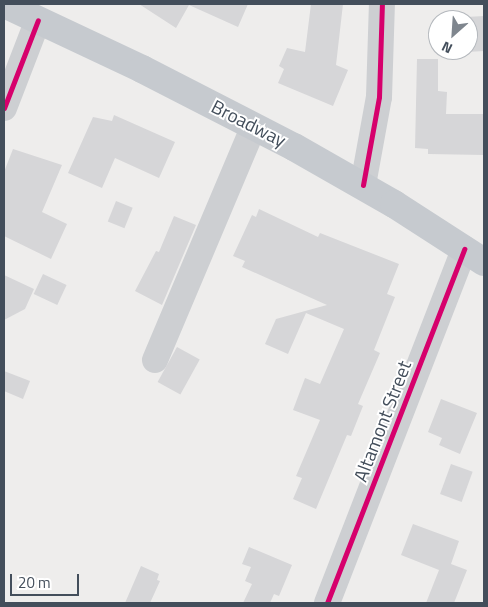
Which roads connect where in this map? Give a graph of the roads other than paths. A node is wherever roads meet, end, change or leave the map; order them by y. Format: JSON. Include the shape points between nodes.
{"nodes":[{"id":1,"x":4,"y":4,"type":"edge"},
{"id":2,"x":382,"y":4,"type":"edge"},
{"id":3,"x":38,"y":20,"type":"junction"},
{"id":4,"x":4,"y":108,"type":"edge"},
{"id":5,"x":254,"y":126,"type":"junction"},
{"id":6,"x":363,"y":186,"type":"junction"},
{"id":7,"x":474,"y":255,"type":"edge"},
{"id":8,"x":155,"y":360,"type":"dead end"},
{"id":9,"x":327,"y":603,"type":"edge"}],
"edges":[{"from":1,"to":3,"type":"main road","name":"Broadway"},
{"from":2,"to":6,"type":"street","via":[[379,97]]},
{"from":3,"to":4,"type":"street"},
{"from":3,"to":5,"type":"main road","name":"Broadway"},
{"from":5,"to":6,"type":"main road","name":"Broadway"},
{"from":5,"to":8,"type":"street"},
{"from":6,"to":7,"type":"main road","name":"Broadway"},
{"from":7,"to":9,"type":"street","name":"Altamont Street"}]}
